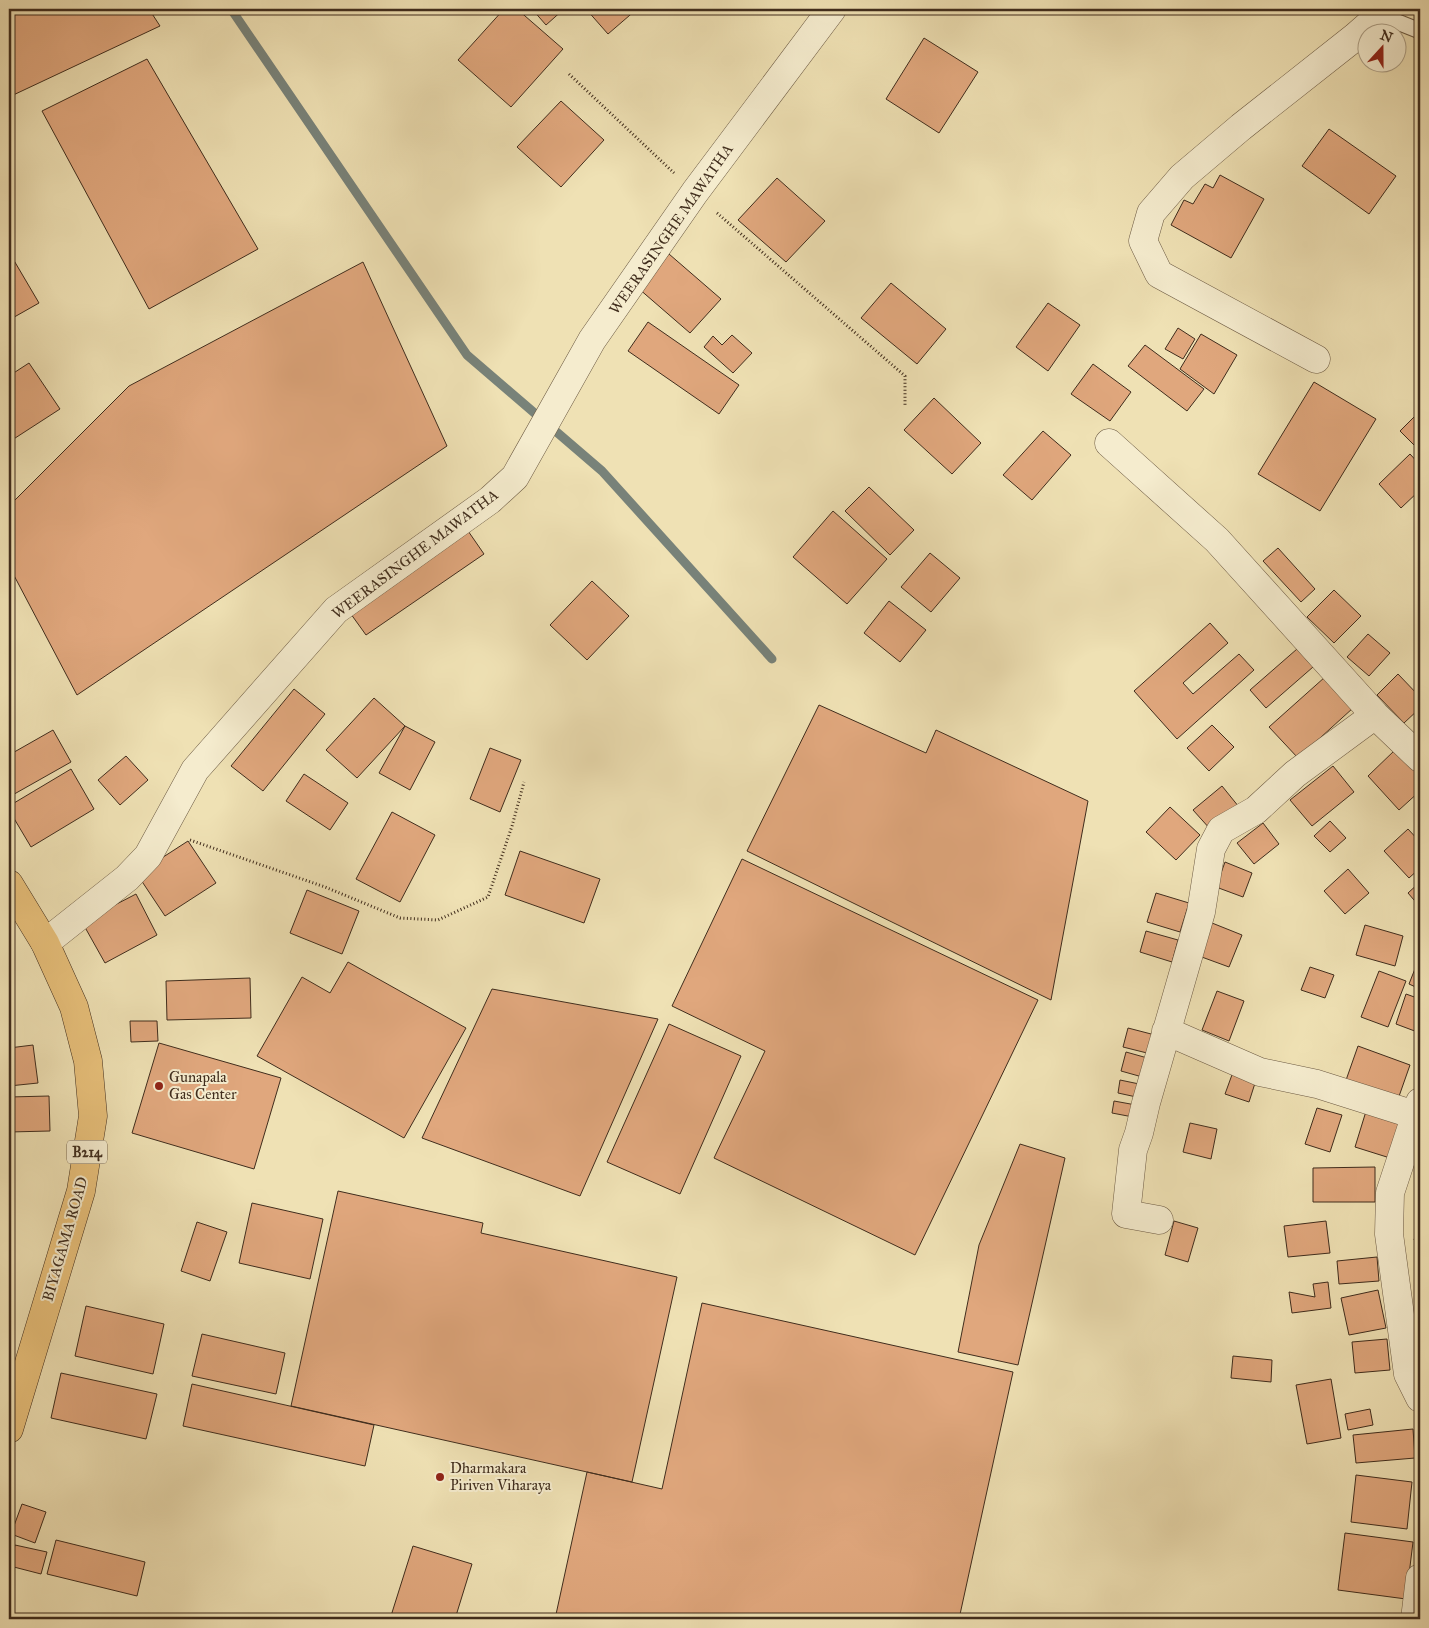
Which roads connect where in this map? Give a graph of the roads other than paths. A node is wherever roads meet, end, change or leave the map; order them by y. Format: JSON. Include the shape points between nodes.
{"nodes":[{"id":1,"x":832,"y":9,"type":"edge"},
{"id":2,"x":1384,"y":12,"type":"edge"},
{"id":3,"x":1420,"y":31,"type":"edge"},
{"id":4,"x":1316,"y":359,"type":"dead end"},
{"id":5,"x":1109,"y":443,"type":"dead end"},
{"id":6,"x":1375,"y":715,"type":"junction"},
{"id":7,"x":1420,"y":758,"type":"edge"},
{"id":8,"x":9,"y":884,"type":"edge"},
{"id":9,"x":45,"y":943,"type":"junction"},
{"id":10,"x":1166,"y":1031,"type":"junction"},
{"id":11,"x":1418,"y":1108,"type":"edge"},
{"id":12,"x":1159,"y":1220,"type":"dead end"},
{"id":13,"x":1420,"y":1398,"type":"edge"},
{"id":14,"x":10,"y":1420,"type":"edge"},
{"id":15,"x":1420,"y":1578,"type":"edge"},
{"id":16,"x":1415,"y":1619,"type":"edge"}],
"edges":[{"from":1,"to":9,"type":"street","name":"WEERASINGHE MAWATHA","via":[[695,192],[592,340],[515,477],[490,500],[336,610],[195,770],[148,856],[127,878]]},
{"from":2,"to":3,"type":"lane"},
{"from":2,"to":4,"type":"street","via":[[1182,177],[1151,213],[1143,241],[1159,274]]},
{"from":5,"to":6,"type":"street","via":[[1217,540]]},
{"from":6,"to":7,"type":"street"},
{"from":6,"to":10,"type":"street","via":[[1295,774],[1256,810],[1221,830],[1211,850],[1201,912]]},
{"from":8,"to":9,"type":"main road","name":"BIYAGAMA ROAD","number":"B214"},
{"from":9,"to":14,"type":"main road","name":"BIYAGAMA ROAD","number":"B214","via":[[74,1007],[88,1061],[93,1116],[81,1192]]},
{"from":10,"to":11,"type":"street","via":[[1260,1072]]},
{"from":10,"to":12,"type":"street","via":[[1133,1150],[1126,1214]]},
{"from":11,"to":13,"type":"street","via":[[1390,1192],[1389,1234],[1408,1374]]},
{"from":15,"to":16,"type":"street"}]}
